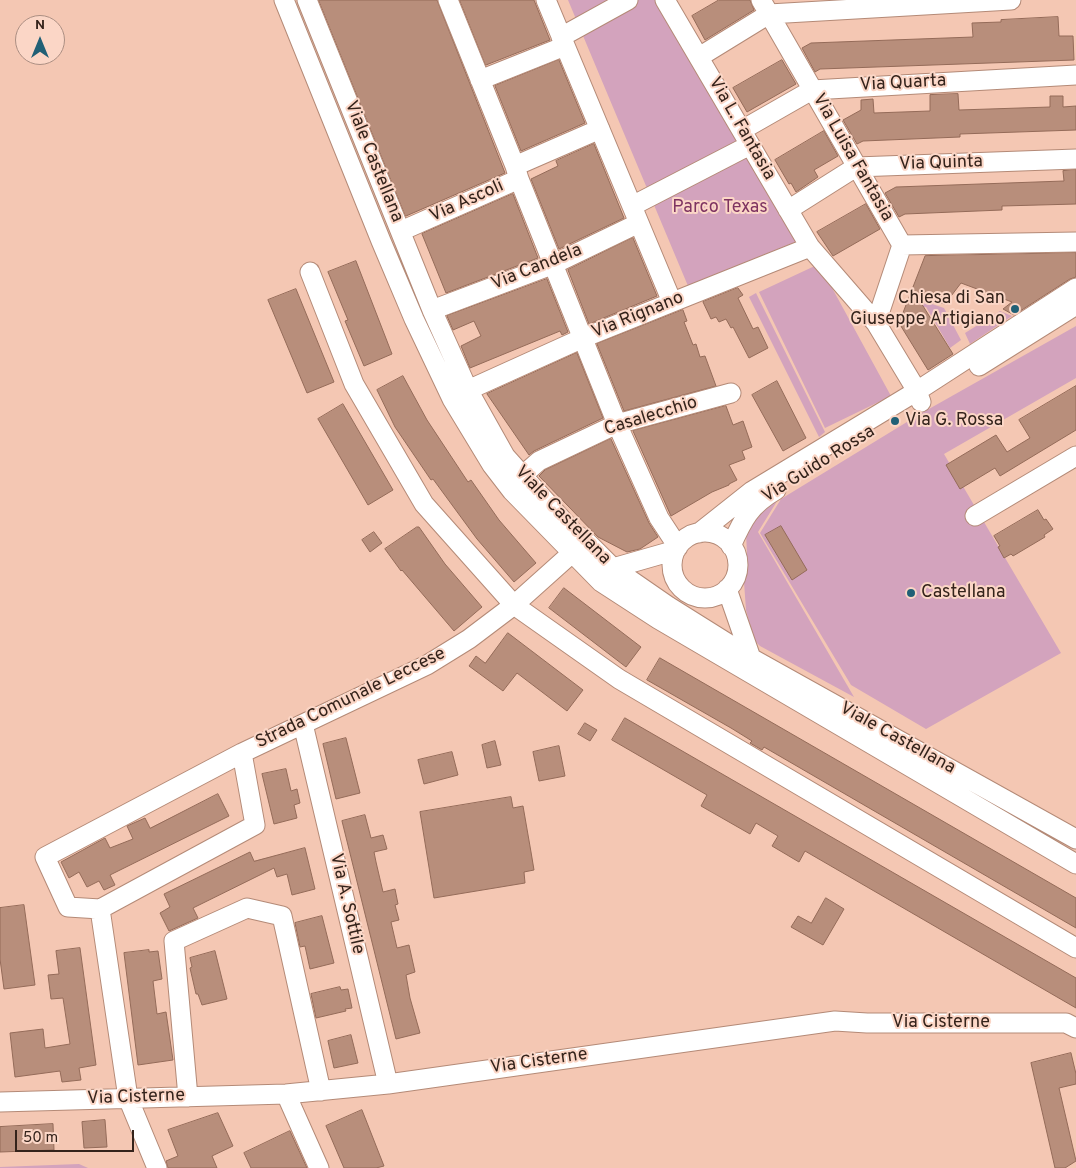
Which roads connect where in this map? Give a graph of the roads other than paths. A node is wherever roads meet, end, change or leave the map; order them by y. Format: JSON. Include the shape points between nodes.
{"nodes":[{"id":1,"x":284,"y":0,"type":"edge"},
{"id":2,"x":307,"y":0,"type":"edge"},
{"id":3,"x":448,"y":0,"type":"edge"},
{"id":4,"x":546,"y":0,"type":"edge"},
{"id":5,"x":628,"y":0,"type":"edge"},
{"id":6,"x":665,"y":0,"type":"edge"},
{"id":7,"x":1011,"y":0,"type":"edge"},
{"id":8,"x":765,"y":7,"type":"edge"},
{"id":9,"x":563,"y":41,"type":"junction"},
{"id":10,"x":698,"y":57,"type":"junction"},
{"id":11,"x":1076,"y":74,"type":"edge"},
{"id":12,"x":480,"y":80,"type":"junction"},
{"id":13,"x":812,"y":90,"type":"junction"},
{"id":14,"x":600,"y":129,"type":"junction"},
{"id":15,"x":746,"y":137,"type":"junction"},
{"id":16,"x":1076,"y":159,"type":"edge"},
{"id":17,"x":856,"y":167,"type":"junction"},
{"id":18,"x":517,"y":173,"type":"junction"},
{"id":19,"x":788,"y":210,"type":"junction"},
{"id":20,"x":636,"y":215,"type":"junction"},
{"id":21,"x":401,"y":231,"type":"junction"},
{"id":22,"x":1076,"y":242,"type":"edge"},
{"id":23,"x":902,"y":245,"type":"junction"},
{"id":24,"x":810,"y":247,"type":"junction"},
{"id":25,"x":554,"y":264,"type":"junction"},
{"id":26,"x":310,"y":272,"type":"dead end"},
{"id":27,"x":1076,"y":288,"type":"edge"},
{"id":28,"x":672,"y":302,"type":"junction"},
{"id":29,"x":1076,"y":305,"type":"edge"},
{"id":30,"x":432,"y":310,"type":"junction"},
{"id":31,"x":876,"y":323,"type":"junction"},
{"id":32,"x":583,"y":338,"type":"junction"},
{"id":33,"x":468,"y":390,"type":"junction"},
{"id":34,"x":731,"y":393,"type":"dead end"},
{"id":35,"x":919,"y":396,"type":"junction"},
{"id":36,"x":617,"y":424,"type":"junction"},
{"id":37,"x":1076,"y":456,"type":"edge"},
{"id":38,"x":522,"y":476,"type":"junction"},
{"id":39,"x":975,"y":516,"type":"dead end"},
{"id":40,"x":698,"y":533,"type":"junction"},
{"id":41,"x":731,"y":546,"type":"junction"},
{"id":42,"x":579,"y":547,"type":"junction"},
{"id":43,"x":677,"y":549,"type":"junction"},
{"id":44,"x":613,"y":568,"type":"junction"},
{"id":45,"x":727,"y":589,"type":"junction"},
{"id":46,"x":686,"y":592,"type":"junction"},
{"id":47,"x":514,"y":605,"type":"junction"},
{"id":48,"x":663,"y":612,"type":"junction"},
{"id":49,"x":751,"y":658,"type":"junction"},
{"id":50,"x":303,"y":724,"type":"junction"},
{"id":51,"x":242,"y":753,"type":"junction"},
{"id":52,"x":1076,"y":839,"type":"edge"},
{"id":53,"x":1076,"y":864,"type":"edge"},
{"id":54,"x":100,"y":909,"type":"junction"},
{"id":55,"x":1076,"y":948,"type":"edge"},
{"id":56,"x":1076,"y":1028,"type":"edge"},
{"id":57,"x":388,"y":1084,"type":"junction"},
{"id":58,"x":321,"y":1091,"type":"junction"},
{"id":59,"x":286,"y":1094,"type":"junction"},
{"id":60,"x":188,"y":1097,"type":"junction"},
{"id":61,"x":128,"y":1098,"type":"junction"},
{"id":62,"x":0,"y":1102,"type":"edge"},
{"id":63,"x":157,"y":1168,"type":"edge"},
{"id":64,"x":319,"y":1168,"type":"edge"}],
"edges":[{"from":1,"to":42,"type":"street","via":[[384,250],[452,399],[492,465],[512,491]]},
{"from":2,"to":21,"type":"street","name":"Viale Castellana"},
{"from":3,"to":12,"type":"street"},
{"from":4,"to":9,"type":"street"},
{"from":5,"to":9,"type":"street"},
{"from":6,"to":10,"type":"street","name":"Via L. Fantasia"},
{"from":7,"to":8,"type":"street"},
{"from":8,"to":10,"type":"street"},
{"from":8,"to":13,"type":"street","name":"Via Luisa Fantasia"},
{"from":9,"to":12,"type":"street"},
{"from":9,"to":14,"type":"street"},
{"from":10,"to":15,"type":"street","name":"Via L. Fantasia"},
{"from":11,"to":13,"type":"street","name":"Via Quarta"},
{"from":12,"to":18,"type":"street"},
{"from":13,"to":15,"type":"street","name":"Via Quarta"},
{"from":13,"to":17,"type":"street","name":"Via Luisa Fantasia"},
{"from":14,"to":18,"type":"street","name":"Via Ascoli"},
{"from":14,"to":20,"type":"street"},
{"from":15,"to":19,"type":"street","name":"Via L. Fantasia"},
{"from":15,"to":20,"type":"street","name":"Via Candela"},
{"from":16,"to":17,"type":"street","name":"Via Quinta"},
{"from":17,"to":19,"type":"street"},
{"from":17,"to":23,"type":"street","name":"Via Luisa Fantasia"},
{"from":18,"to":21,"type":"street","name":"Via Ascoli"},
{"from":18,"to":25,"type":"street"},
{"from":19,"to":24,"type":"street","name":"Via L. Fantasia"},
{"from":20,"to":25,"type":"street","name":"Via Candela"},
{"from":20,"to":28,"type":"street"},
{"from":21,"to":30,"type":"street","name":"Viale Castellana"},
{"from":22,"to":23,"type":"street"},
{"from":23,"to":31,"type":"street"},
{"from":24,"to":28,"type":"street","name":"Via Rignano"},
{"from":24,"to":31,"type":"street","name":"Via L. Fantasia"},
{"from":25,"to":30,"type":"street","name":"Via Candela"},
{"from":25,"to":32,"type":"street"},
{"from":26,"to":47,"type":"street","via":[[354,384],[424,504]]},
{"from":27,"to":35,"type":"street"},
{"from":28,"to":32,"type":"street","name":"Via Rignano"},
{"from":29,"to":35,"type":"street","name":"Via Guido Rossa"},
{"from":30,"to":33,"type":"street","name":"Viale Castellana"},
{"from":31,"to":35,"type":"street","name":"Via L. Fantasia"},
{"from":32,"to":33,"type":"street","name":"Via Rignano"},
{"from":32,"to":36,"type":"street"},
{"from":33,"to":38,"type":"street","name":"Viale Castellana","via":[[505,456]]},
{"from":34,"to":36,"type":"street","name":"Casalecchio"},
{"from":35,"to":40,"type":"street","via":[[752,491]]},
{"from":35,"to":41,"type":"street","name":"Via Guido Rossa","via":[[762,498],[743,519]]},
{"from":36,"to":38,"type":"street","name":"Casalecchio","via":[[539,461]]},
{"from":36,"to":43,"type":"street","via":[[659,518]]},
{"from":37,"to":39,"type":"street"},
{"from":38,"to":42,"type":"street","name":"Viale Castellana","via":[[575,534]]},
{"from":40,"to":41,"type":"street","via":[[717,535]]},
{"from":40,"to":43,"type":"street","via":[[689,536]]},
{"from":41,"to":45,"type":"street","via":[[738,563],[737,573]]},
{"from":42,"to":44,"type":"street","name":"Viale Castellana"},
{"from":42,"to":47,"type":"street","name":"Strada Comunale Leccese"},
{"from":42,"to":48,"type":"street","via":[[601,582]]},
{"from":43,"to":44,"type":"street"},
{"from":43,"to":46,"type":"street","via":[[672,568],[674,577]]},
{"from":44,"to":48,"type":"street","name":"Viale Castellana"},
{"from":45,"to":46,"type":"street","via":[[712,597]]},
{"from":45,"to":49,"type":"street"},
{"from":46,"to":48,"type":"street"},
{"from":47,"to":50,"type":"street","name":"Strada Comunale Leccese","via":[[469,639],[427,664]]},
{"from":47,"to":55,"type":"street","via":[[619,679]]},
{"from":48,"to":49,"type":"street","name":"Viale Castellana"},
{"from":48,"to":53,"type":"street"},
{"from":49,"to":52,"type":"street","name":"Viale Castellana"},
{"from":50,"to":51,"type":"street","name":"Strada Comunale Leccese"},
{"from":50,"to":57,"type":"street","name":"Via A. Sottile"},
{"from":51,"to":54,"type":"street","via":[[255,825]]},
{"from":51,"to":54,"type":"street","name":"Strada Comunale Leccese","via":[[45,857],[68,907]]},
{"from":54,"to":61,"type":"street"},
{"from":56,"to":57,"type":"street","name":"Via Cisterne","via":[[1066,1023],[835,1021]]},
{"from":57,"to":58,"type":"street","name":"Via Cisterne"},
{"from":58,"to":59,"type":"street","name":"Via Cisterne"},
{"from":58,"to":60,"type":"street","via":[[282,916],[247,908],[174,941]]},
{"from":59,"to":60,"type":"street","name":"Via Cisterne"},
{"from":59,"to":64,"type":"street"},
{"from":60,"to":61,"type":"street","name":"Via Cisterne"},
{"from":61,"to":62,"type":"street","name":"Via Cisterne"},
{"from":61,"to":63,"type":"street"}]}
